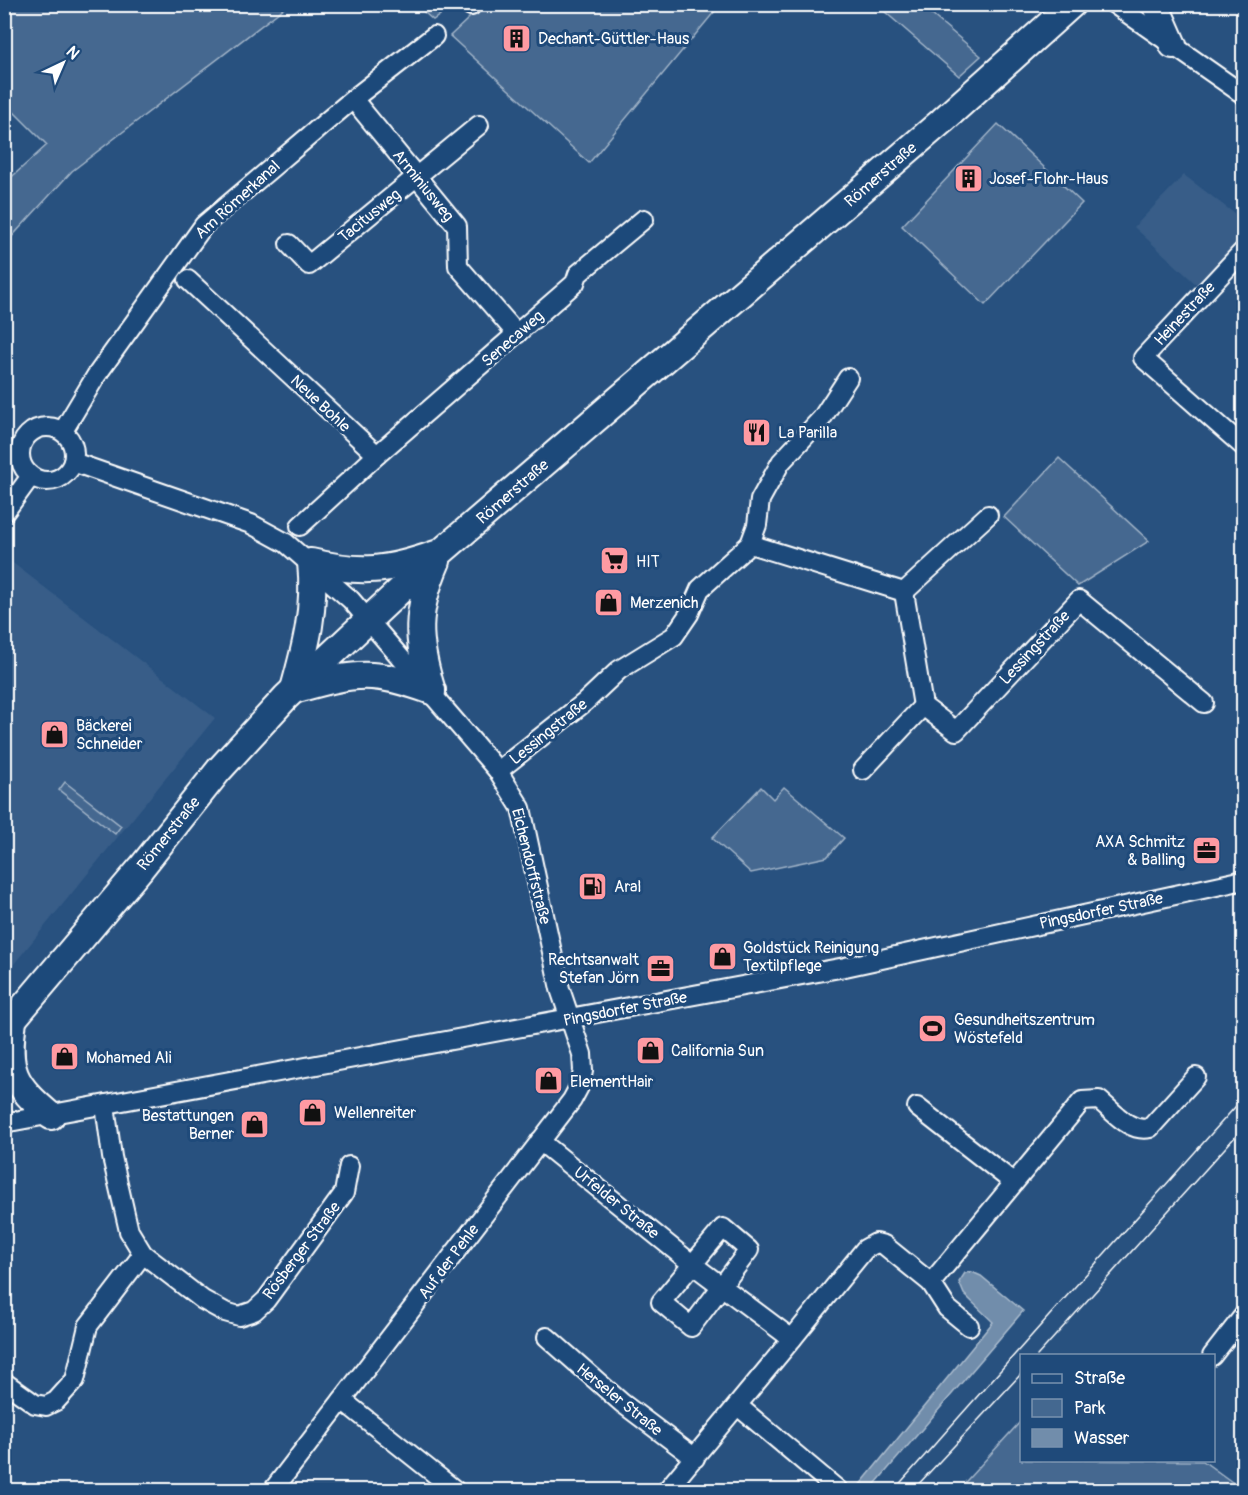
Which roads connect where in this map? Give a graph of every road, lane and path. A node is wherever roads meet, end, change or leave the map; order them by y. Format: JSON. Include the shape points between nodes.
{"nodes":[{"id":1,"x":1072,"y":4,"type":"edge"},
{"id":2,"x":1114,"y":4,"type":"edge"},
{"id":3,"x":1155,"y":4,"type":"edge"},
{"id":4,"x":434,"y":36,"type":"dead end"},
{"id":5,"x":1173,"y":45,"type":"junction"},
{"id":6,"x":1244,"y":95,"type":"edge"},
{"id":7,"x":353,"y":99,"type":"junction"},
{"id":8,"x":479,"y":125,"type":"dead end"},
{"id":9,"x":417,"y":176,"type":"junction"},
{"id":10,"x":644,"y":219,"type":"dead end"},
{"id":11,"x":290,"y":244,"type":"dead end"},
{"id":12,"x":1244,"y":250,"type":"edge"},
{"id":13,"x":189,"y":280,"type":"dead end"},
{"id":14,"x":517,"y":334,"type":"junction"},
{"id":15,"x":848,"y":378,"type":"dead end"},
{"id":16,"x":63,"y":431,"type":"junction"},
{"id":17,"x":13,"y":440,"type":"edge"},
{"id":18,"x":1244,"y":447,"type":"edge"},
{"id":19,"x":377,"y":455,"type":"junction"},
{"id":20,"x":73,"y":462,"type":"junction"},
{"id":21,"x":31,"y":476,"type":"junction"},
{"id":22,"x":4,"y":513,"type":"edge"},
{"id":23,"x":988,"y":515,"type":"dead end"},
{"id":24,"x":300,"y":526,"type":"dead end"},
{"id":25,"x":750,"y":544,"type":"junction"},
{"id":26,"x":441,"y":552,"type":"junction"},
{"id":27,"x":311,"y":562,"type":"junction"},
{"id":28,"x":904,"y":592,"type":"junction"},
{"id":29,"x":368,"y":620,"type":"junction"},
{"id":30,"x":293,"y":690,"type":"junction"},
{"id":31,"x":432,"y":692,"type":"junction"},
{"id":32,"x":1204,"y":703,"type":"dead end"},
{"id":33,"x":923,"y":706,"type":"junction"},
{"id":34,"x":863,"y":770,"type":"dead end"},
{"id":35,"x":498,"y":771,"type":"junction"},
{"id":36,"x":1244,"y":880,"type":"edge"},
{"id":37,"x":571,"y":1018,"type":"junction"},
{"id":38,"x":9,"y":1026,"type":"edge"},
{"id":39,"x":1196,"y":1077,"type":"dead end"},
{"id":40,"x":105,"y":1106,"type":"junction"},
{"id":41,"x":917,"y":1107,"type":"dead end"},
{"id":42,"x":51,"y":1116,"type":"junction"},
{"id":43,"x":4,"y":1123,"type":"edge"},
{"id":44,"x":540,"y":1141,"type":"junction"},
{"id":45,"x":349,"y":1166,"type":"dead end"},
{"id":46,"x":1013,"y":1182,"type":"junction"},
{"id":47,"x":143,"y":1254,"type":"junction"},
{"id":48,"x":692,"y":1264,"type":"junction"},
{"id":49,"x":931,"y":1283,"type":"junction"},
{"id":50,"x":720,"y":1286,"type":"junction"},
{"id":51,"x":1244,"y":1315,"type":"edge"},
{"id":52,"x":969,"y":1326,"type":"dead end"},
{"id":53,"x":547,"y":1337,"type":"dead end"},
{"id":54,"x":792,"y":1339,"type":"junction"},
{"id":55,"x":1214,"y":1354,"type":"edge"},
{"id":56,"x":4,"y":1382,"type":"edge"},
{"id":57,"x":342,"y":1400,"type":"junction"},
{"id":58,"x":738,"y":1406,"type":"junction"},
{"id":59,"x":695,"y":1458,"type":"junction"},
{"id":60,"x":838,"y":1490,"type":"edge"},
{"id":61,"x":273,"y":1491,"type":"edge"},
{"id":62,"x":455,"y":1491,"type":"edge"},
{"id":63,"x":667,"y":1491,"type":"edge"}],
"edges":[{"from":1,"to":26,"type":"main road","name":"Römerstraße"},
{"from":2,"to":5,"type":"street"},
{"from":3,"to":5,"type":"main road"},
{"from":4,"to":7,"type":"street","name":"Am Römerkanal"},
{"from":5,"to":6,"type":"street"},
{"from":7,"to":9,"type":"street","name":"Arminiusweg"},
{"from":7,"to":16,"type":"street","name":"Am Römerkanal","via":[[204,225],[96,376]]},
{"from":8,"to":9,"type":"street","name":"Tacitusweg"},
{"from":9,"to":11,"type":"street","name":"Tacitusweg","via":[[309,265]]},
{"from":9,"to":14,"type":"street","name":"Arminiusweg","via":[[457,226],[458,266]]},
{"from":10,"to":14,"type":"street","name":"Senecaweg","via":[[578,274],[575,283]]},
{"from":12,"to":18,"type":"street","name":"Heinestraße","via":[[1143,358]]},
{"from":13,"to":19,"type":"street","name":"Neue Bohle"},
{"from":14,"to":19,"type":"street","name":"Senecaweg"},
{"from":15,"to":25,"type":"street","via":[[822,418],[781,462],[760,500]]},
{"from":16,"to":17,"type":"street","via":[[39,427]]},
{"from":16,"to":20,"type":"street","via":[[71,442]]},
{"from":17,"to":21,"type":"street","via":[[20,461]]},
{"from":19,"to":24,"type":"street"},
{"from":20,"to":21,"type":"street","via":[[56,480]]},
{"from":20,"to":27,"type":"street","via":[[251,524]]},
{"from":21,"to":22,"type":"street"},
{"from":23,"to":28,"type":"street"},
{"from":25,"to":28,"type":"street"},
{"from":25,"to":35,"type":"street","name":"Lessingstraße","via":[[700,589],[674,636],[619,670]]},
{"from":26,"to":27,"type":"main road","via":[[375,570],[346,570]]},
{"from":26,"to":29,"type":"main road","name":"Römerstraße"},
{"from":26,"to":31,"type":"main road","via":[[425,589],[419,628],[421,653]]},
{"from":27,"to":29,"type":"street"},
{"from":27,"to":30,"type":"main road","via":[[311,623]]},
{"from":28,"to":33,"type":"street"},
{"from":29,"to":30,"type":"main road","name":"Römerstraße"},
{"from":29,"to":31,"type":"street","name":"Eichendorffstraße"},
{"from":30,"to":31,"type":"main road","via":[[359,675],[393,678]]},
{"from":30,"to":38,"type":"main road","name":"Römerstraße","via":[[256,726]]},
{"from":31,"to":35,"type":"street","name":"Eichendorffstraße"},
{"from":32,"to":33,"type":"street","name":"Lessingstraße","via":[[1078,600],[956,731]]},
{"from":33,"to":34,"type":"street"},
{"from":35,"to":37,"type":"street","name":"Eichendorffstraße","via":[[521,808],[560,989]]},
{"from":36,"to":37,"type":"street","name":"Pingsdorfer Straße","via":[[845,967]]},
{"from":37,"to":40,"type":"street","name":"Pingsdorfer Straße"},
{"from":37,"to":44,"type":"street","name":"Auf der Pehle","via":[[582,1054],[580,1085]]},
{"from":38,"to":42,"type":"main road","via":[[9,1050],[16,1080],[28,1097]]},
{"from":39,"to":46,"type":"street","via":[[1150,1128],[1141,1130],[1099,1100],[1082,1101]]},
{"from":40,"to":42,"type":"street","name":"Pingsdorfer Straße"},
{"from":40,"to":47,"type":"street","name":"Rösberger Straße","via":[[129,1231]]},
{"from":41,"to":46,"type":"street"},
{"from":42,"to":43,"type":"street","name":"Pingsdorfer Straße"},
{"from":44,"to":48,"type":"street","name":"Urfelder Straße"},
{"from":44,"to":57,"type":"street","name":"Auf der Pehle"},
{"from":45,"to":47,"type":"street","name":"Rösberger Straße","via":[[344,1193],[254,1311],[239,1316],[225,1312]]},
{"from":46,"to":49,"type":"street"},
{"from":47,"to":56,"type":"street","via":[[88,1326],[75,1380],[56,1401],[46,1406],[35,1404]]},
{"from":48,"to":50,"type":"street","name":"Urfelder Straße"},
{"from":48,"to":50,"type":"street","via":[[723,1228],[749,1250]]},
{"from":48,"to":50,"type":"street","via":[[662,1302],[691,1327]]},
{"from":49,"to":52,"type":"street","via":[[947,1308]]},
{"from":49,"to":54,"type":"street","via":[[884,1245],[876,1243],[865,1249]]},
{"from":50,"to":54,"type":"street","name":"Urfelder Straße"},
{"from":51,"to":55,"type":"street"},
{"from":53,"to":59,"type":"street","name":"Herseler Straße","via":[[622,1403]]},
{"from":54,"to":58,"type":"street"},
{"from":57,"to":61,"type":"street","name":"Auf der Pehle"},
{"from":57,"to":62,"type":"street"},
{"from":58,"to":59,"type":"street"},
{"from":58,"to":60,"type":"street"},
{"from":59,"to":63,"type":"street"}]}
